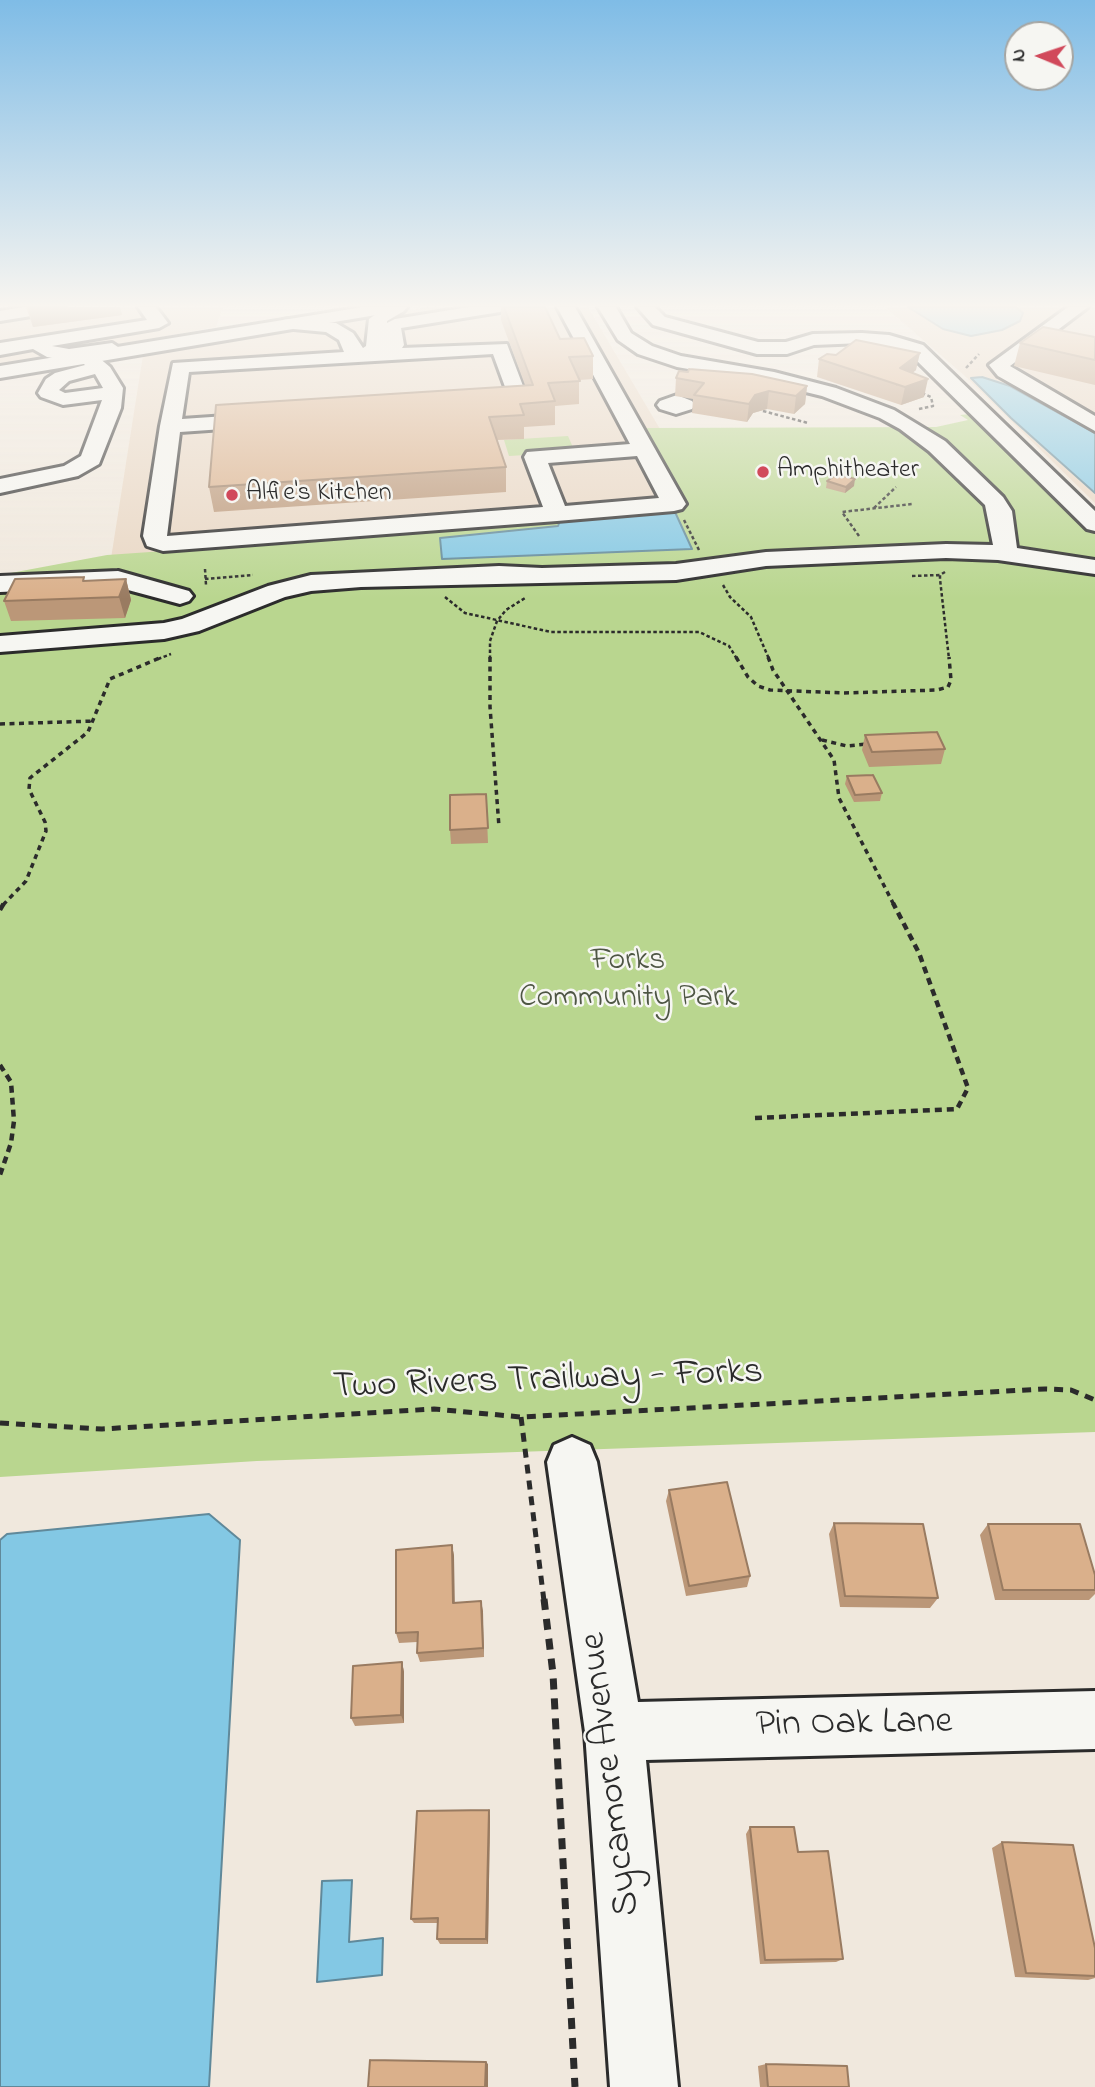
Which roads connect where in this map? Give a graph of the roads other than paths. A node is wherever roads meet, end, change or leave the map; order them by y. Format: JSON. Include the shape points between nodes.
{"nodes":[{"id":1,"x":111,"y":404,"type":"edge"},
{"id":2,"x":174,"y":404,"type":"edge"},
{"id":3,"x":375,"y":404,"type":"edge"},
{"id":4,"x":460,"y":404,"type":"edge"},
{"id":5,"x":615,"y":404,"type":"edge"},
{"id":6,"x":845,"y":404,"type":"edge"},
{"id":7,"x":970,"y":404,"type":"edge"},
{"id":8,"x":1061,"y":404,"type":"edge"},
{"id":9,"x":376,"y":408,"type":"junction"},
{"id":10,"x":975,"y":409,"type":"junction"},
{"id":11,"x":935,"y":416,"type":"dead end"},
{"id":12,"x":1095,"y":425,"type":"edge"},
{"id":13,"x":170,"y":426,"type":"junction"},
{"id":14,"x":644,"y":449,"type":"junction"},
{"id":15,"x":46,"y":458,"type":"dead end"},
{"id":16,"x":0,"y":467,"type":"edge"},
{"id":17,"x":0,"y":486,"type":"edge"},
{"id":18,"x":553,"y":503,"type":"junction"},
{"id":19,"x":1095,"y":524,"type":"edge"},
{"id":20,"x":997,"y":553,"type":"junction"},
{"id":21,"x":257,"y":560,"type":"dead end"},
{"id":22,"x":158,"y":566,"type":"dead end"},
{"id":23,"x":1095,"y":568,"type":"edge"},
{"id":24,"x":0,"y":584,"type":"edge"},
{"id":25,"x":200,"y":586,"type":"junction"},
{"id":26,"x":258,"y":596,"type":"junction"},
{"id":27,"x":145,"y":604,"type":"dead end"},
{"id":28,"x":0,"y":645,"type":"edge"},
{"id":29,"x":572,"y":1462,"type":"dead end"},
{"id":30,"x":1095,"y":1720,"type":"edge"},
{"id":31,"x":614,"y":1732,"type":"junction"},
{"id":32,"x":644,"y":2087,"type":"edge"}],
"edges":[{"from":1,"to":17,"type":"main road","via":[[91,459],[81,467]]},
{"from":2,"to":13,"type":"main road"},
{"from":3,"to":9,"type":"main road"},
{"from":4,"to":9,"type":"main road"},
{"from":5,"to":14,"type":"main road"},
{"from":6,"to":20,"type":"main road","via":[[910,437],[982,507]]},
{"from":7,"to":10,"type":"main road"},
{"from":8,"to":12,"type":"main road"},
{"from":9,"to":13,"type":"main road"},
{"from":10,"to":11,"type":"main road"},
{"from":10,"to":19,"type":"main road"},
{"from":13,"to":18,"type":"main road","via":[[155,536],[163,544],[326,525],[521,510]]},
{"from":14,"to":18,"type":"main road","via":[[535,457]]},
{"from":14,"to":18,"type":"main road","via":[[674,505]]},
{"from":15,"to":16,"type":"main road"},
{"from":20,"to":23,"type":"main road"},
{"from":20,"to":26,"type":"main road","via":[[757,559],[708,568],[542,576],[384,567]]},
{"from":21,"to":22,"type":"main road"},
{"from":24,"to":25,"type":"main road","via":[[118,579]]},
{"from":25,"to":26,"type":"main road"},
{"from":25,"to":27,"type":"main road"},
{"from":26,"to":28,"type":"main road","via":[[164,631]]},
{"from":29,"to":31,"type":"main road","name":"Sycamore Avenue"},
{"from":30,"to":31,"type":"main road","name":"Pin Oak Lane"},
{"from":31,"to":32,"type":"main road","name":"Sycamore Avenue"}]}
